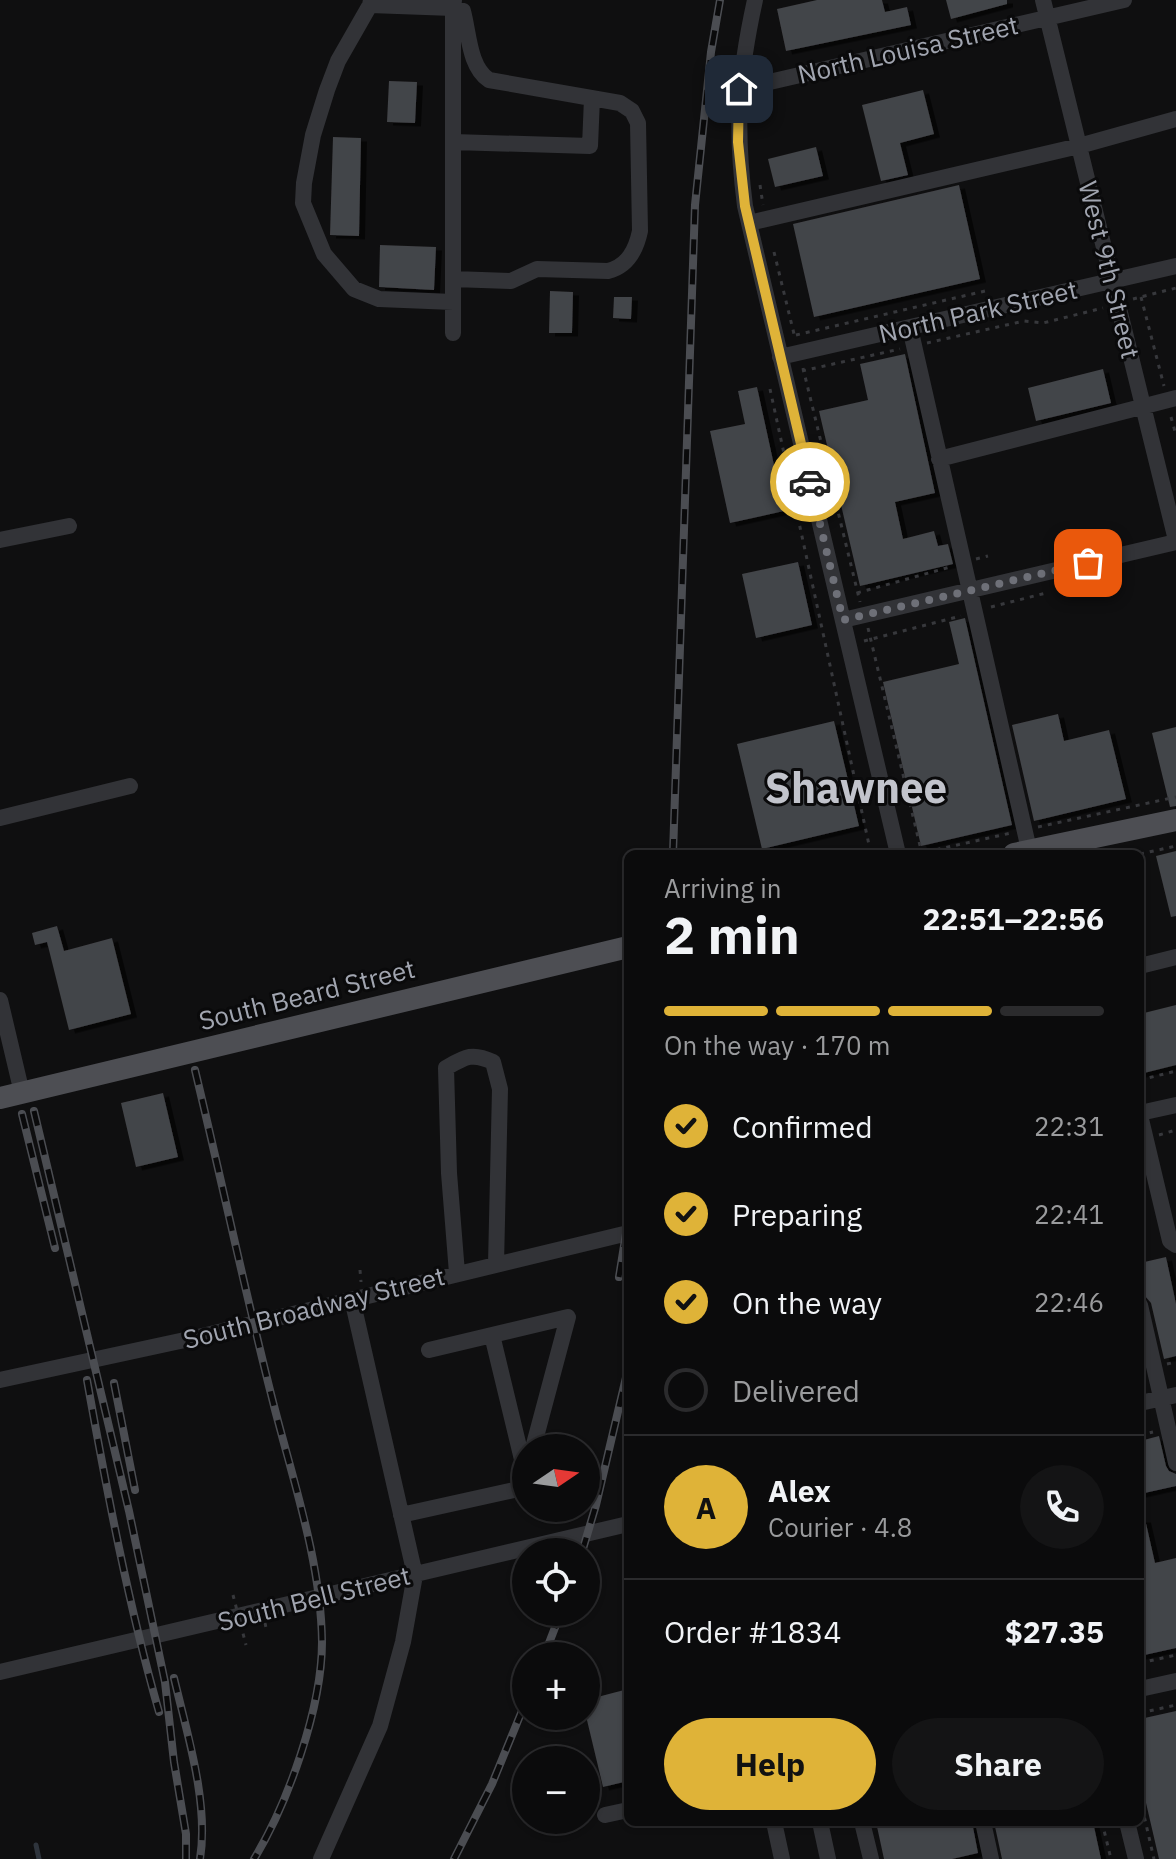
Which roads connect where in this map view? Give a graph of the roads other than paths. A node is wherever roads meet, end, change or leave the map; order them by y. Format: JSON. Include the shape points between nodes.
{"nodes":[{"id":1,"x":755,"y":0,"type":"edge"},
{"id":2,"x":1043,"y":0,"type":"edge"},
{"id":3,"x":1124,"y":0,"type":"edge"},
{"id":4,"x":370,"y":3,"type":"edge"},
{"id":5,"x":453,"y":4,"type":"edge"},
{"id":6,"x":1048,"y":18,"type":"junction"},
{"id":7,"x":739,"y":89,"type":"junction"},
{"id":8,"x":592,"y":98,"type":"junction"},
{"id":9,"x":1176,"y":119,"type":"edge"},
{"id":10,"x":453,"y":142,"type":"junction"},
{"id":11,"x":1079,"y":146,"type":"junction"},
{"id":12,"x":749,"y":223,"type":"junction"},
{"id":13,"x":1176,"y":266,"type":"edge"},
{"id":14,"x":453,"y":279,"type":"junction"},
{"id":15,"x":1112,"y":282,"type":"junction"},
{"id":16,"x":453,"y":302,"type":"junction"},
{"id":17,"x":910,"y":328,"type":"junction"},
{"id":18,"x":453,"y":333,"type":"dead end"},
{"id":19,"x":778,"y":349,"type":"junction"},
{"id":20,"x":1172,"y":399,"type":"edge"},
{"id":21,"x":1143,"y":406,"type":"junction"},
{"id":22,"x":939,"y":459,"type":"junction"},
{"id":23,"x":69,"y":526,"type":"dead end"},
{"id":24,"x":0,"y":540,"type":"edge"},
{"id":25,"x":1176,"y":541,"type":"edge"},
{"id":26,"x":970,"y":590,"type":"junction"},
{"id":27,"x":843,"y":620,"type":"junction"},
{"id":28,"x":130,"y":786,"type":"dead end"},
{"id":29,"x":0,"y":818,"type":"edge"},
{"id":30,"x":1176,"y":820,"type":"edge"},
{"id":31,"x":1024,"y":847,"type":"edge"},
{"id":32,"x":897,"y":850,"type":"edge"},
{"id":33,"x":624,"y":948,"type":"edge"},
{"id":34,"x":1176,"y":957,"type":"edge"},
{"id":35,"x":1144,"y":965,"type":"edge"},
{"id":36,"x":0,"y":1000,"type":"edge"},
{"id":37,"x":11,"y":1095,"type":"edge"},
{"id":38,"x":1175,"y":1108,"type":"edge"},
{"id":39,"x":1144,"y":1113,"type":"edge"},
{"id":40,"x":1144,"y":1131,"type":"edge"},
{"id":41,"x":624,"y":1234,"type":"edge"},
{"id":42,"x":1176,"y":1245,"type":"edge"},
{"id":43,"x":496,"y":1264,"type":"junction"},
{"id":44,"x":457,"y":1273,"type":"junction"},
{"id":45,"x":352,"y":1299,"type":"junction"},
{"id":46,"x":1144,"y":1318,"type":"edge"},
{"id":47,"x":492,"y":1335,"type":"junction"},
{"id":48,"x":429,"y":1350,"type":"dead end"},
{"id":49,"x":0,"y":1380,"type":"edge"},
{"id":50,"x":1169,"y":1396,"type":"edge"},
{"id":51,"x":1144,"y":1402,"type":"edge"},
{"id":52,"x":516,"y":1434,"type":"edge"},
{"id":53,"x":537,"y":1434,"type":"edge"},
{"id":54,"x":1176,"y":1463,"type":"edge"},
{"id":55,"x":512,"y":1490,"type":"edge"},
{"id":56,"x":401,"y":1515,"type":"junction"},
{"id":57,"x":624,"y":1525,"type":"edge"},
{"id":58,"x":415,"y":1575,"type":"junction"},
{"id":59,"x":0,"y":1672,"type":"edge"},
{"id":60,"x":1176,"y":1681,"type":"edge"},
{"id":61,"x":1144,"y":1688,"type":"edge"},
{"id":62,"x":624,"y":1811,"type":"edge"},
{"id":63,"x":605,"y":1815,"type":"dead end"},
{"id":64,"x":775,"y":1826,"type":"edge"},
{"id":65,"x":821,"y":1826,"type":"edge"},
{"id":66,"x":863,"y":1826,"type":"edge"},
{"id":67,"x":984,"y":1826,"type":"edge"},
{"id":68,"x":1128,"y":1826,"type":"edge"},
{"id":69,"x":321,"y":1859,"type":"edge"},
{"id":70,"x":782,"y":1859,"type":"edge"},
{"id":71,"x":828,"y":1859,"type":"edge"},
{"id":72,"x":871,"y":1859,"type":"edge"},
{"id":73,"x":991,"y":1859,"type":"edge"},
{"id":74,"x":1136,"y":1859,"type":"edge"}],
"edges":[{"from":1,"to":7,"type":"street"},
{"from":2,"to":6,"type":"street","name":"West 9th Street"},
{"from":3,"to":6,"type":"street","name":"North Louisa Street"},
{"from":4,"to":5,"type":"street"},
{"from":4,"to":16,"type":"street","via":[[327,90],[313,135],[303,203],[324,254],[354,289],[379,299]]},
{"from":5,"to":8,"type":"street","via":[[463,11],[481,75]]},
{"from":5,"to":10,"type":"street"},
{"from":6,"to":7,"type":"street","name":"North Louisa Street"},
{"from":6,"to":11,"type":"street","name":"West 9th Street"},
{"from":7,"to":12,"type":"street","via":[[738,142]]},
{"from":8,"to":10,"type":"street","via":[[590,146]]},
{"from":8,"to":14,"type":"street","via":[[620,103],[638,123],[640,231],[627,261],[608,271],[537,269],[511,281]]},
{"from":9,"to":11,"type":"street"},
{"from":10,"to":14,"type":"street"},
{"from":11,"to":12,"type":"street"},
{"from":11,"to":15,"type":"street","name":"West 9th Street"},
{"from":12,"to":19,"type":"street"},
{"from":13,"to":15,"type":"street","name":"North Park Street"},
{"from":14,"to":16,"type":"street"},
{"from":15,"to":17,"type":"street","name":"North Park Street"},
{"from":15,"to":21,"type":"street","name":"West 9th Street"},
{"from":16,"to":18,"type":"street"},
{"from":17,"to":19,"type":"street","name":"North Park Street","via":[[799,353]]},
{"from":17,"to":22,"type":"street"},
{"from":19,"to":27,"type":"street"},
{"from":20,"to":21,"type":"street"},
{"from":21,"to":22,"type":"street"},
{"from":21,"to":25,"type":"street","name":"West 9th Street"},
{"from":22,"to":26,"type":"street"},
{"from":23,"to":24,"type":"street"},
{"from":25,"to":26,"type":"street"},
{"from":26,"to":27,"type":"street"},
{"from":26,"to":31,"type":"street"},
{"from":27,"to":32,"type":"street"},
{"from":28,"to":29,"type":"street"},
{"from":30,"to":31,"type":"main road"},
{"from":33,"to":37,"type":"main road","name":"South Beard Street"},
{"from":34,"to":35,"type":"street"},
{"from":36,"to":37,"type":"street"},
{"from":38,"to":39,"type":"street"},
{"from":40,"to":42,"type":"street","via":[[1170,1241]]},
{"from":41,"to":43,"type":"street","name":"South Broadway Street"},
{"from":43,"to":44,"type":"street","name":"South Broadway Street"},
{"from":43,"to":44,"type":"street","via":[[500,1089],[493,1062],[478,1055],[446,1068]]},
{"from":44,"to":45,"type":"street","name":"South Broadway Street"},
{"from":45,"to":49,"type":"street","name":"South Broadway Street"},
{"from":45,"to":56,"type":"street"},
{"from":46,"to":50,"type":"street"},
{"from":47,"to":48,"type":"street"},
{"from":47,"to":52,"type":"street"},
{"from":47,"to":53,"type":"street","via":[[568,1317]]},
{"from":50,"to":51,"type":"street"},
{"from":50,"to":54,"type":"street"},
{"from":55,"to":56,"type":"street"},
{"from":56,"to":58,"type":"street"},
{"from":57,"to":58,"type":"street","name":"South Bell Street"},
{"from":58,"to":59,"type":"street","name":"South Bell Street"},
{"from":58,"to":69,"type":"street","via":[[380,1726]]},
{"from":60,"to":61,"type":"street"},
{"from":62,"to":63,"type":"street"},
{"from":64,"to":70,"type":"street"},
{"from":65,"to":71,"type":"street"},
{"from":66,"to":72,"type":"street"},
{"from":67,"to":73,"type":"street"},
{"from":68,"to":74,"type":"street"}]}
